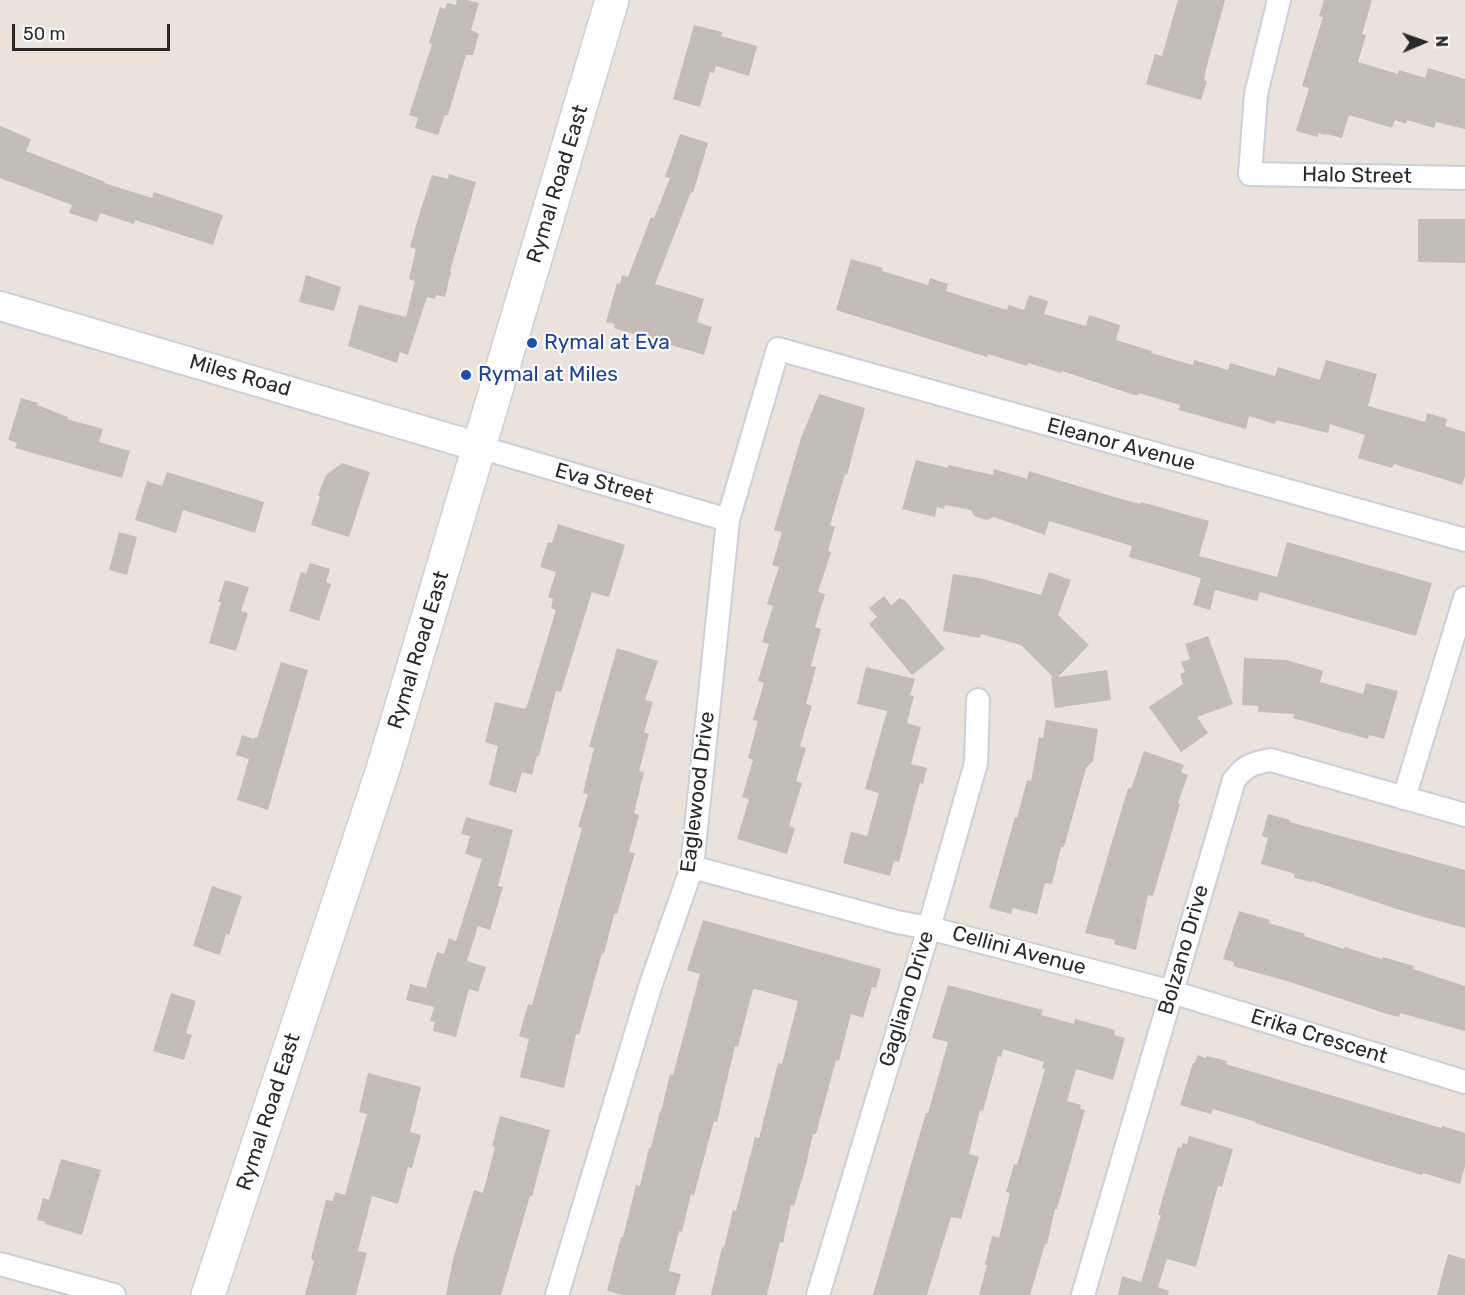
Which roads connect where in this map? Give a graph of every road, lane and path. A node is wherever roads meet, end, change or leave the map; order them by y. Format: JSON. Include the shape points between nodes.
{"nodes":[{"id":1,"x":612,"y":0,"type":"edge"},
{"id":2,"x":1279,"y":0,"type":"edge"},
{"id":3,"x":1465,"y":178,"type":"edge"},
{"id":4,"x":0,"y":306,"type":"edge"},
{"id":5,"x":778,"y":349,"type":"joint"},
{"id":6,"x":479,"y":447,"type":"junction"},
{"id":7,"x":729,"y":520,"type":"junction"},
{"id":8,"x":1465,"y":540,"type":"edge"},
{"id":9,"x":1465,"y":598,"type":"edge"},
{"id":10,"x":978,"y":700,"type":"dead end"},
{"id":11,"x":1404,"y":798,"type":"junction"},
{"id":12,"x":1465,"y":815,"type":"edge"},
{"id":13,"x":692,"y":867,"type":"junction"},
{"id":14,"x":929,"y":928,"type":"junction"},
{"id":15,"x":1172,"y":992,"type":"junction"},
{"id":16,"x":1465,"y":1082,"type":"edge"},
{"id":17,"x":0,"y":1264,"type":"edge"},
{"id":18,"x":114,"y":1295,"type":"edge"},
{"id":19,"x":208,"y":1295,"type":"edge"},
{"id":20,"x":557,"y":1295,"type":"edge"},
{"id":21,"x":818,"y":1295,"type":"edge"},
{"id":22,"x":1083,"y":1295,"type":"edge"}],
"edges":[{"from":1,"to":6,"type":"main road","name":"Rymal Road East"},
{"from":2,"to":3,"type":"street","name":"Halo Street","via":[[1256,94],[1250,174]]},
{"from":4,"to":6,"type":"street","name":"Miles Road"},
{"from":5,"to":7,"type":"street","name":"Eaglewood Drive"},
{"from":5,"to":8,"type":"street","name":"Eleanor Avenue"},
{"from":6,"to":7,"type":"street","name":"Eva Street"},
{"from":6,"to":19,"type":"main road","name":"Rymal Road East","via":[[384,766]]},
{"from":7,"to":13,"type":"street","name":"Eaglewood Drive"},
{"from":9,"to":11,"type":"street"},
{"from":10,"to":14,"type":"street","name":"Gagliano Drive","via":[[976,763]]},
{"from":11,"to":12,"type":"street","name":"Bolzano Drive"},
{"from":11,"to":15,"type":"street","name":"Bolzano Drive","via":[[1271,760],[1244,768],[1234,780]]},
{"from":13,"to":14,"type":"street","name":"Cellini Avenue"},
{"from":13,"to":20,"type":"street","name":"Eaglewood Drive","via":[[650,987]]},
{"from":14,"to":15,"type":"street","name":"Cellini Avenue"},
{"from":14,"to":21,"type":"street","name":"Gagliano Drive"},
{"from":15,"to":16,"type":"street","name":"Erika Crescent"},
{"from":15,"to":22,"type":"street","name":"Bolzano Drive"},
{"from":17,"to":18,"type":"street"}]}
